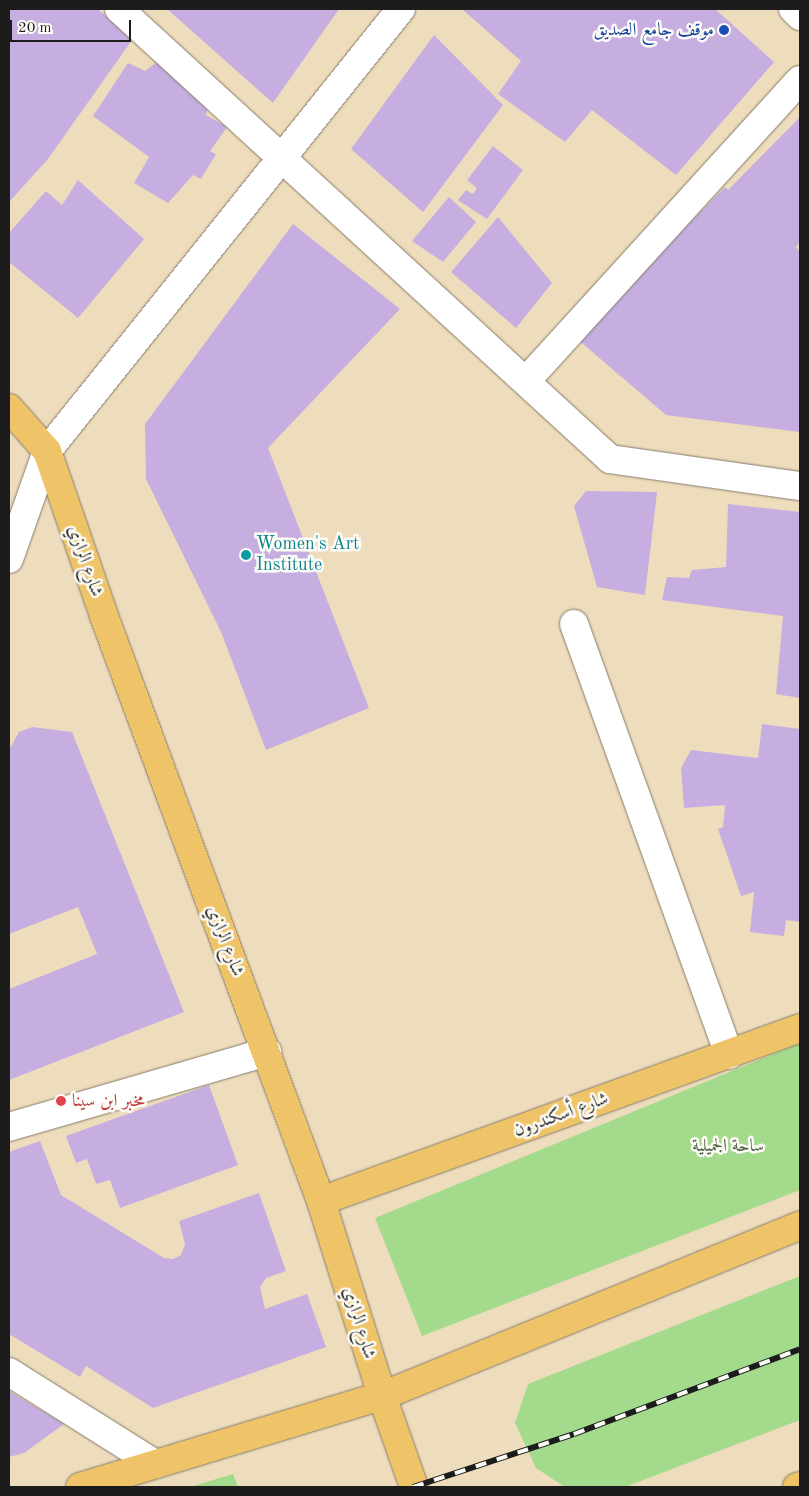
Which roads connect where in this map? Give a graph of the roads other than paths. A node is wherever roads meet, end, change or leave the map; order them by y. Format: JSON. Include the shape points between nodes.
{"nodes":[{"id":1,"x":119,"y":9,"type":"edge"},
{"id":2,"x":400,"y":9,"type":"edge"},
{"id":3,"x":793,"y":9,"type":"edge"},
{"id":4,"x":800,"y":16,"type":"edge"},
{"id":5,"x":800,"y":80,"type":"edge"},
{"id":6,"x":283,"y":156,"type":"junction"},
{"id":7,"x":526,"y":381,"type":"junction"},
{"id":8,"x":9,"y":408,"type":"edge"},
{"id":9,"x":47,"y":451,"type":"junction"},
{"id":10,"x":800,"y":486,"type":"edge"},
{"id":11,"x":9,"y":559,"type":"edge"},
{"id":12,"x":574,"y":624,"type":"dead end"},
{"id":13,"x":800,"y":1028,"type":"edge"},
{"id":14,"x":267,"y":1052,"type":"junction"},
{"id":15,"x":729,"y":1055,"type":"junction"},
{"id":16,"x":9,"y":1127,"type":"edge"},
{"id":17,"x":321,"y":1201,"type":"junction"},
{"id":18,"x":800,"y":1225,"type":"edge"},
{"id":19,"x":9,"y":1372,"type":"edge"},
{"id":20,"x":382,"y":1396,"type":"junction"},
{"id":21,"x":155,"y":1464,"type":"junction"},
{"id":22,"x":80,"y":1487,"type":"edge"},
{"id":23,"x":414,"y":1487,"type":"edge"}],
"edges":[{"from":1,"to":6,"type":"street"},
{"from":2,"to":6,"type":"street"},
{"from":3,"to":4,"type":"street"},
{"from":5,"to":7,"type":"street"},
{"from":6,"to":7,"type":"street"},
{"from":6,"to":9,"type":"street"},
{"from":7,"to":10,"type":"street","via":[[610,459]]},
{"from":8,"to":9,"type":"main road","name":"شارع الرازي"},
{"from":9,"to":11,"type":"street"},
{"from":9,"to":14,"type":"main road","name":"شارع الرازي","via":[[107,625]]},
{"from":12,"to":15,"type":"street"},
{"from":13,"to":15,"type":"main road","name":"شارع أسكندرون"},
{"from":14,"to":16,"type":"street"},
{"from":14,"to":17,"type":"main road","name":"شارع الرازي"},
{"from":15,"to":17,"type":"main road","name":"شارع أسكندرون"},
{"from":17,"to":20,"type":"main road","name":"شارع الرازي"},
{"from":18,"to":20,"type":"main road"},
{"from":19,"to":21,"type":"street"},
{"from":20,"to":21,"type":"main road"},
{"from":20,"to":23,"type":"main road","name":"شارع الرازي"},
{"from":21,"to":22,"type":"main road"}]}
